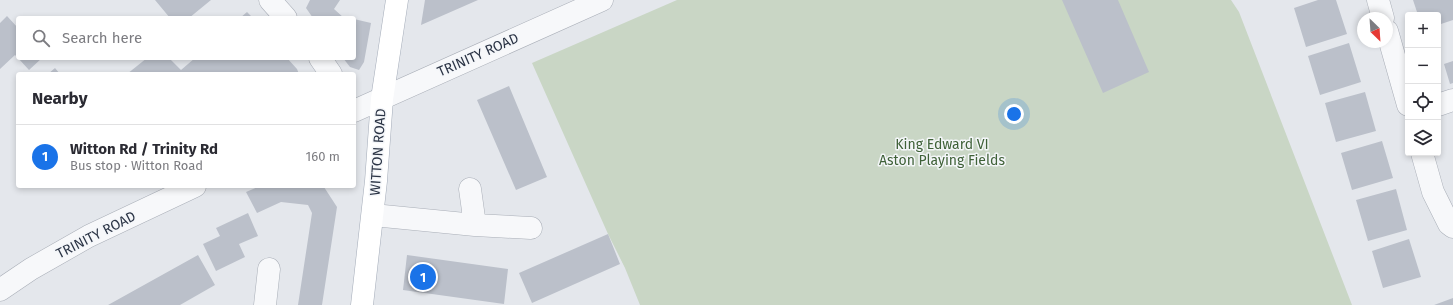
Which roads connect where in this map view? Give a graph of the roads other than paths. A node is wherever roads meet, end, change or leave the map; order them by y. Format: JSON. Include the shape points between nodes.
{"nodes":[{"id":1,"x":270,"y":0,"type":"edge"},
{"id":2,"x":397,"y":0,"type":"edge"},
{"id":3,"x":602,"y":0,"type":"edge"},
{"id":4,"x":1378,"y":0,"type":"edge"},
{"id":5,"x":1381,"y":12,"type":"edge"},
{"id":6,"x":284,"y":16,"type":"edge"},
{"id":7,"x":1392,"y":48,"type":"edge"},
{"id":8,"x":321,"y":60,"type":"edge"},
{"id":9,"x":330,"y":72,"type":"edge"},
{"id":10,"x":1405,"y":94,"type":"edge"},
{"id":11,"x":382,"y":99,"type":"junction"},
{"id":12,"x":1453,"y":100,"type":"edge"},
{"id":13,"x":1441,"y":104,"type":"edge"},
{"id":14,"x":356,"y":109,"type":"edge"},
{"id":15,"x":1423,"y":156,"type":"edge"},
{"id":16,"x":191,"y":188,"type":"edge"},
{"id":17,"x":470,"y":189,"type":"dead end"},
{"id":18,"x":373,"y":215,"type":"junction"},
{"id":19,"x":475,"y":225,"type":"junction"},
{"id":20,"x":1453,"y":227,"type":"edge"},
{"id":21,"x":531,"y":228,"type":"dead end"},
{"id":22,"x":268,"y":269,"type":"dead end"},
{"id":23,"x":0,"y":290,"type":"edge"},
{"id":24,"x":266,"y":305,"type":"edge"},
{"id":25,"x":362,"y":305,"type":"edge"}],
"edges":[{"from":1,"to":6,"type":"street"},
{"from":2,"to":11,"type":"main road","name":"WITTON ROAD"},
{"from":3,"to":11,"type":"street","name":"TRINITY ROAD"},
{"from":4,"to":5,"type":"street"},
{"from":7,"to":10,"type":"street"},
{"from":8,"to":9,"type":"street"},
{"from":11,"to":14,"type":"street","name":"TRINITY ROAD"},
{"from":11,"to":18,"type":"main road","name":"WITTON ROAD"},
{"from":12,"to":13,"type":"street"},
{"from":15,"to":20,"type":"street","via":[[1433,192]]},
{"from":16,"to":23,"type":"street","name":"TRINITY ROAD","via":[[89,236]]},
{"from":17,"to":19,"type":"street"},
{"from":18,"to":19,"type":"street"},
{"from":18,"to":25,"type":"main road","name":"WITTON ROAD"},
{"from":19,"to":21,"type":"street"},
{"from":22,"to":24,"type":"street"}]}
